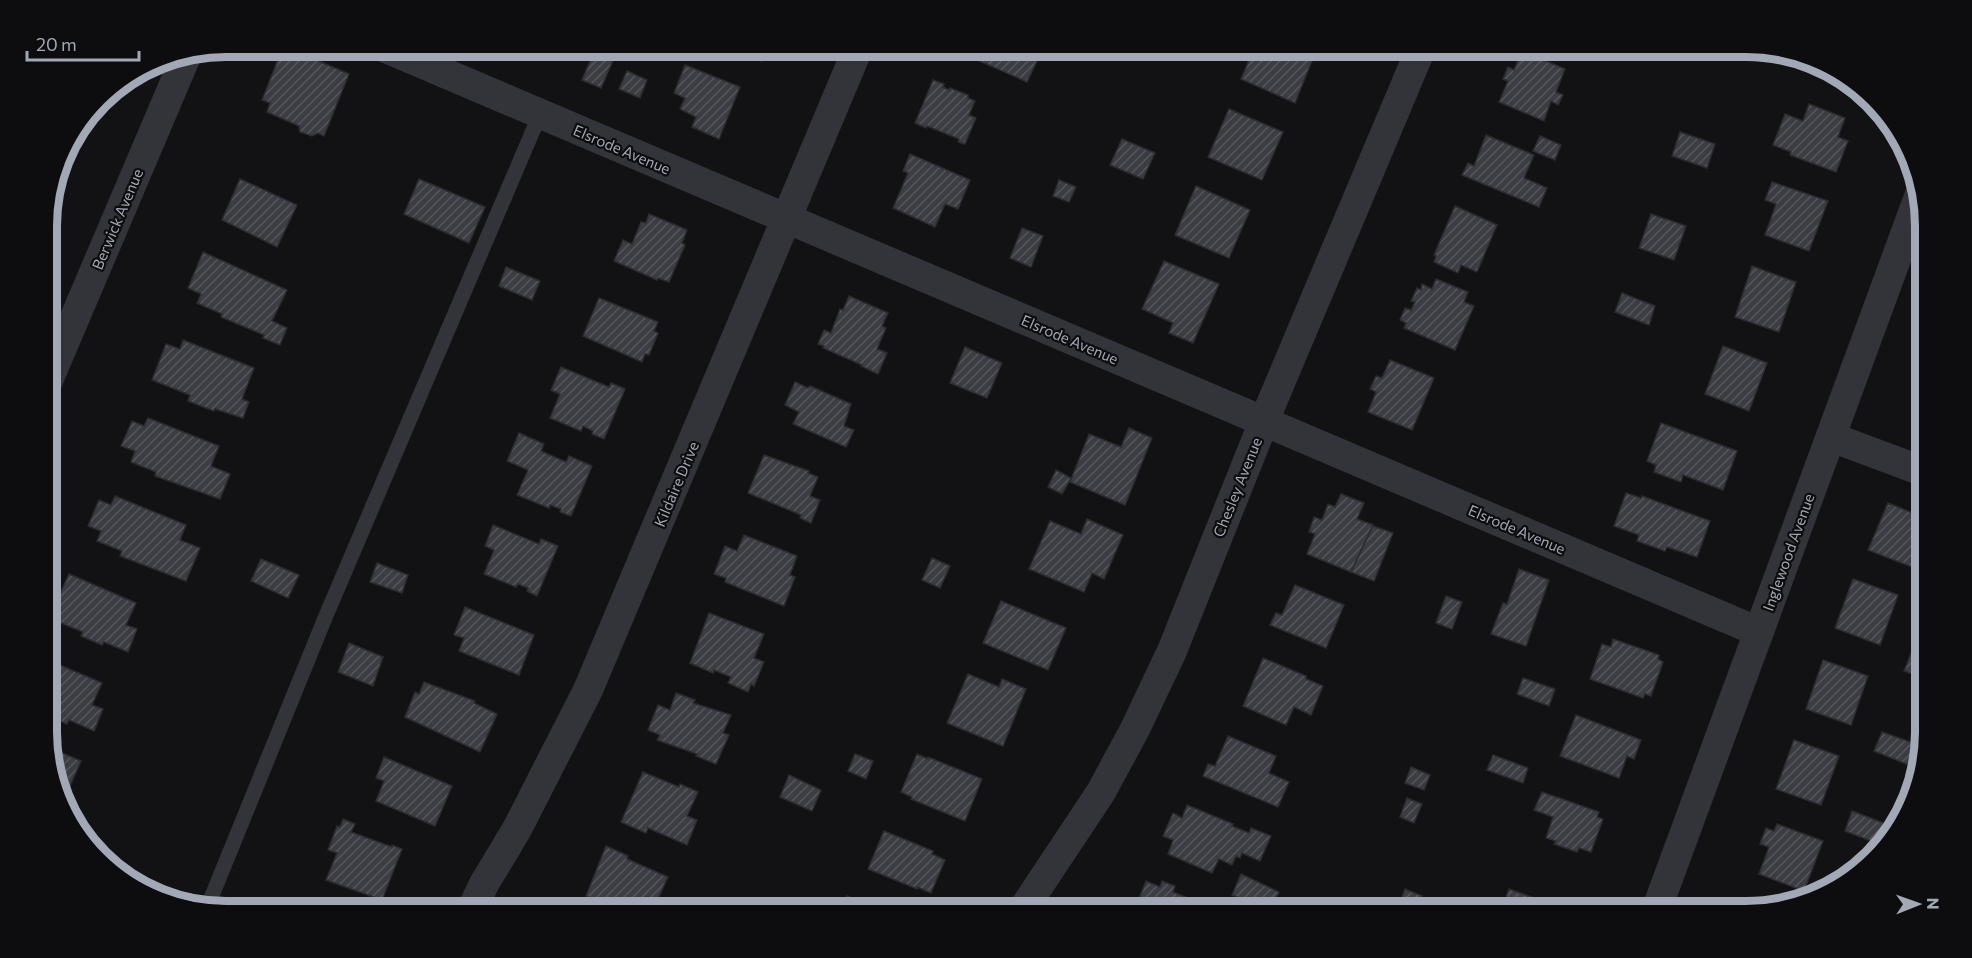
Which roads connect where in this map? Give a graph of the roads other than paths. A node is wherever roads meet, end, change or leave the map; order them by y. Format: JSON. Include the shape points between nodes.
{"nodes":[{"id":1,"x":407,"y":57,"type":"edge"},
{"id":2,"x":855,"y":57,"type":"edge"},
{"id":3,"x":1417,"y":57,"type":"edge"},
{"id":4,"x":183,"y":63,"type":"edge"},
{"id":5,"x":540,"y":114,"type":"junction"},
{"id":6,"x":1914,"y":210,"type":"edge"},
{"id":7,"x":786,"y":219,"type":"junction"},
{"id":8,"x":57,"y":360,"type":"edge"},
{"id":9,"x":1264,"y":422,"type":"junction"},
{"id":10,"x":1831,"y":437,"type":"junction"},
{"id":11,"x":1915,"y":468,"type":"edge"},
{"id":12,"x":1759,"y":632,"type":"junction"},
{"id":13,"x":210,"y":900,"type":"edge"},
{"id":14,"x":476,"y":901,"type":"edge"},
{"id":15,"x":1029,"y":901,"type":"edge"},
{"id":16,"x":1660,"y":901,"type":"edge"}],
"edges":[{"from":1,"to":5,"type":"street","name":"Elsrode Avenue"},
{"from":2,"to":7,"type":"street","name":"Kildaire Drive"},
{"from":3,"to":9,"type":"street","name":"Chesley Avenue"},
{"from":4,"to":8,"type":"street","name":"Berwick Avenue"},
{"from":5,"to":7,"type":"street","name":"Elsrode Avenue"},
{"from":5,"to":13,"type":"lane","via":[[325,618]]},
{"from":6,"to":10,"type":"street","name":"Inglewood Avenue"},
{"from":7,"to":9,"type":"street","name":"Elsrode Avenue"},
{"from":7,"to":14,"type":"street","name":"Kildaire Drive","via":[[588,690]]},
{"from":9,"to":12,"type":"street","name":"Elsrode Avenue"},
{"from":9,"to":15,"type":"street","name":"Chesley Avenue","via":[[1172,651],[1135,729],[1101,792]]},
{"from":10,"to":11,"type":"street"},
{"from":10,"to":12,"type":"street","name":"Inglewood Avenue"},
{"from":12,"to":16,"type":"street","name":"Inglewood Avenue"}]}
